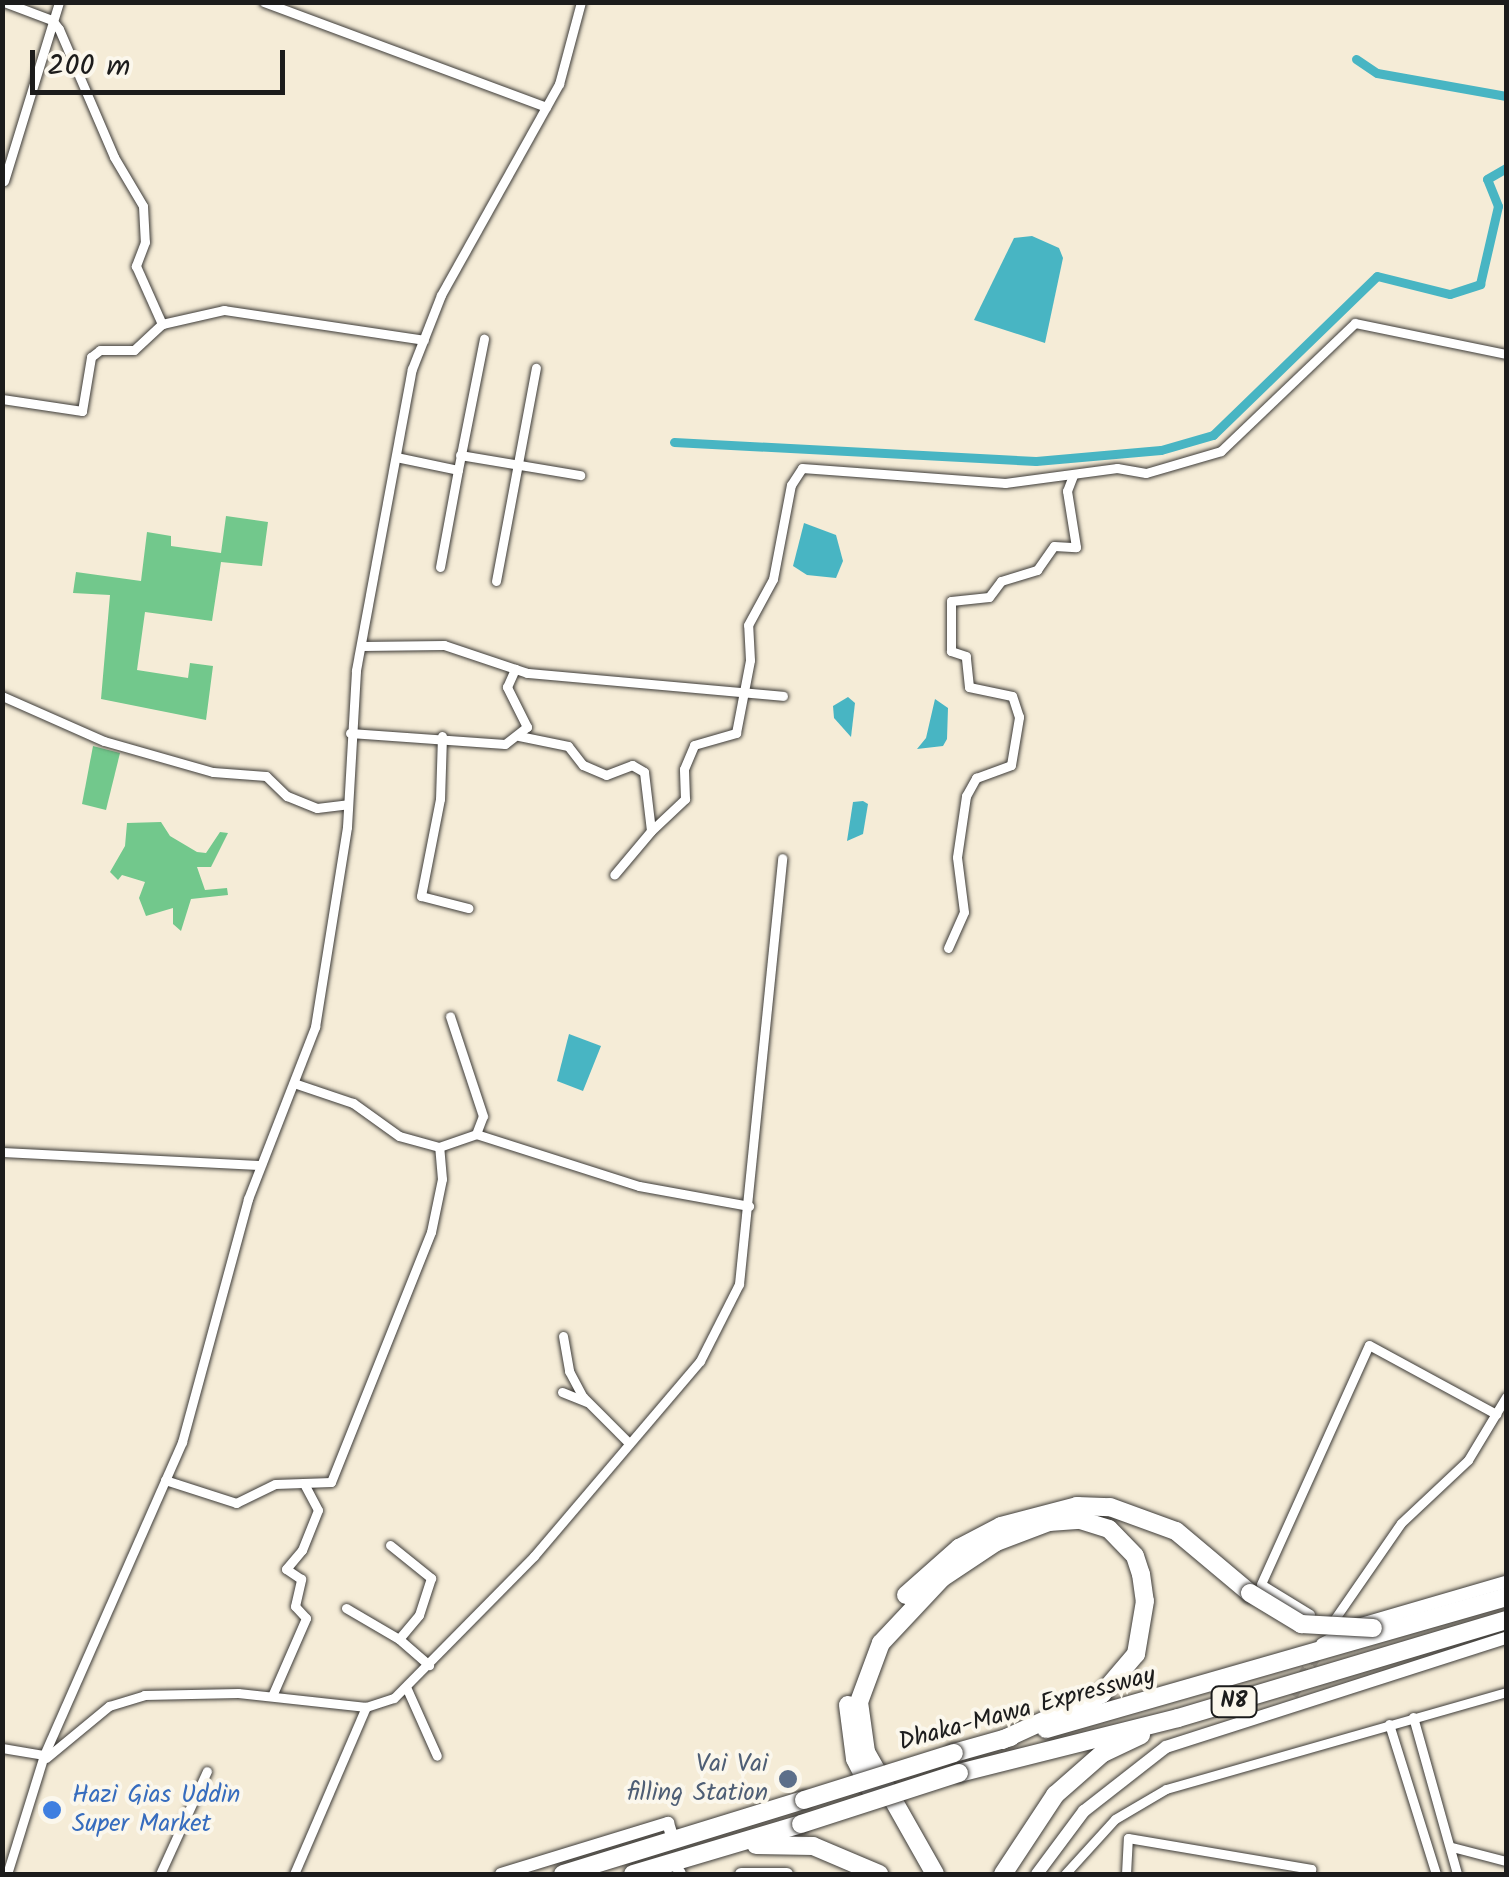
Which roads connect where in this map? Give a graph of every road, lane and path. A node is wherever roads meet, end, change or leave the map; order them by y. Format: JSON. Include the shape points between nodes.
{"nodes":[{"id":1,"x":4,"y":2,"type":"edge"},
{"id":2,"x":59,"y":2,"type":"edge"},
{"id":3,"x":264,"y":2,"type":"edge"},
{"id":4,"x":581,"y":2,"type":"edge"},
{"id":5,"x":52,"y":20,"type":"junction"},
{"id":6,"x":546,"y":107,"type":"junction"},
{"id":7,"x":4,"y":181,"type":"edge"},
{"id":8,"x":162,"y":324,"type":"junction"},
{"id":9,"x":484,"y":339,"type":"dead end"},
{"id":10,"x":424,"y":340,"type":"junction"},
{"id":11,"x":1506,"y":354,"type":"edge"},
{"id":12,"x":536,"y":368,"type":"dead end"},
{"id":13,"x":2,"y":399,"type":"edge"},
{"id":14,"x":460,"y":455,"type":"junction"},
{"id":15,"x":396,"y":457,"type":"junction"},
{"id":16,"x":518,"y":464,"type":"junction"},
{"id":17,"x":458,"y":470,"type":"junction"},
{"id":18,"x":580,"y":475,"type":"dead end"},
{"id":19,"x":1072,"y":476,"type":"junction"},
{"id":20,"x":440,"y":567,"type":"dead end"},
{"id":21,"x":496,"y":581,"type":"dead end"},
{"id":22,"x":362,"y":646,"type":"junction"},
{"id":23,"x":515,"y":669,"type":"junction"},
{"id":24,"x":2,"y":696,"type":"edge"},
{"id":25,"x":743,"y":696,"type":"junction"},
{"id":26,"x":782,"y":696,"type":"dead end"},
{"id":27,"x":350,"y":734,"type":"junction"},
{"id":28,"x":442,"y":736,"type":"junction"},
{"id":29,"x":519,"y":736,"type":"junction"},
{"id":30,"x":348,"y":804,"type":"junction"},
{"id":31,"x":651,"y":831,"type":"junction"},
{"id":32,"x":782,"y":858,"type":"dead end"},
{"id":33,"x":614,"y":875,"type":"dead end"},
{"id":34,"x":468,"y":908,"type":"dead end"},
{"id":35,"x":948,"y":948,"type":"dead end"},
{"id":36,"x":450,"y":1016,"type":"dead end"},
{"id":37,"x":294,"y":1082,"type":"junction"},
{"id":38,"x":476,"y":1134,"type":"junction"},
{"id":39,"x":439,"y":1147,"type":"junction"},
{"id":40,"x":2,"y":1152,"type":"edge"},
{"id":41,"x":259,"y":1165,"type":"junction"},
{"id":42,"x":748,"y":1206,"type":"junction"},
{"id":43,"x":563,"y":1336,"type":"dead end"},
{"id":44,"x":562,"y":1392,"type":"dead end"},
{"id":45,"x":1506,"y":1398,"type":"edge"},
{"id":46,"x":590,"y":1403,"type":"junction"},
{"id":47,"x":1496,"y":1414,"type":"junction"},
{"id":48,"x":630,"y":1443,"type":"junction"},
{"id":49,"x":166,"y":1480,"type":"junction"},
{"id":50,"x":304,"y":1486,"type":"junction"},
{"id":51,"x":390,"y":1546,"type":"dead end"},
{"id":52,"x":1506,"y":1582,"type":"edge"},
{"id":53,"x":1506,"y":1597,"type":"edge"},
{"id":54,"x":346,"y":1608,"type":"dead end"},
{"id":55,"x":1310,"y":1614,"type":"dead end"},
{"id":56,"x":1506,"y":1620,"type":"edge"},
{"id":57,"x":1405,"y":1626,"type":"junction"},
{"id":58,"x":1506,"y":1638,"type":"edge"},
{"id":59,"x":399,"y":1640,"type":"junction"},
{"id":60,"x":1322,"y":1644,"type":"joint"},
{"id":61,"x":429,"y":1665,"type":"junction"},
{"id":62,"x":407,"y":1689,"type":"junction"},
{"id":63,"x":1506,"y":1692,"type":"edge"},
{"id":64,"x":272,"y":1696,"type":"junction"},
{"id":65,"x":366,"y":1707,"type":"junction"},
{"id":66,"x":1413,"y":1717,"type":"junction"},
{"id":67,"x":1178,"y":1718,"type":"junction"},
{"id":68,"x":1390,"y":1724,"type":"junction"},
{"id":69,"x":1002,"y":1740,"type":"junction"},
{"id":70,"x":2,"y":1748,"type":"edge"},
{"id":71,"x":437,"y":1756,"type":"dead end"},
{"id":72,"x":44,"y":1757,"type":"junction"},
{"id":73,"x":207,"y":1771,"type":"dead end"},
{"id":74,"x":671,"y":1833,"type":"dead end"},
{"id":75,"x":1452,"y":1846,"type":"junction"},
{"id":76,"x":726,"y":1847,"type":"junction"},
{"id":77,"x":1506,"y":1861,"type":"edge"},
{"id":78,"x":1458,"y":1873,"type":"edge"},
{"id":79,"x":7,"y":1874,"type":"edge"},
{"id":80,"x":160,"y":1874,"type":"edge"},
{"id":81,"x":294,"y":1874,"type":"edge"},
{"id":82,"x":500,"y":1874,"type":"edge"},
{"id":83,"x":563,"y":1874,"type":"edge"},
{"id":84,"x":633,"y":1874,"type":"edge"},
{"id":85,"x":740,"y":1874,"type":"edge"},
{"id":86,"x":786,"y":1874,"type":"edge"},
{"id":87,"x":880,"y":1874,"type":"edge"},
{"id":88,"x":924,"y":1874,"type":"edge"},
{"id":89,"x":935,"y":1874,"type":"edge"},
{"id":90,"x":1003,"y":1874,"type":"edge"},
{"id":91,"x":1036,"y":1874,"type":"edge"},
{"id":92,"x":1065,"y":1874,"type":"edge"},
{"id":93,"x":1126,"y":1874,"type":"edge"},
{"id":94,"x":1310,"y":1874,"type":"edge"},
{"id":95,"x":1436,"y":1874,"type":"edge"},
{"id":96,"x":1471,"y":1874,"type":"edge"}],
"edges":[{"from":1,"to":5,"type":"street"},
{"from":2,"to":5,"type":"street"},
{"from":3,"to":6,"type":"street"},
{"from":4,"to":6,"type":"street","via":[[567,66]]},
{"from":5,"to":7,"type":"street"},
{"from":5,"to":8,"type":"street","via":[[143,206],[144,242],[136,266]]},
{"from":6,"to":10,"type":"street"},
{"from":8,"to":10,"type":"street","via":[[224,310]]},
{"from":8,"to":13,"type":"street","via":[[134,350],[100,350],[91,358],[82,411]]},
{"from":9,"to":14,"type":"street"},
{"from":10,"to":15,"type":"street"},
{"from":11,"to":19,"type":"street","via":[[1354,323],[1221,451],[1146,472],[1117,468]]},
{"from":12,"to":16,"type":"street"},
{"from":14,"to":16,"type":"street"},
{"from":14,"to":17,"type":"street"},
{"from":15,"to":17,"type":"street"},
{"from":15,"to":22,"type":"street"},
{"from":16,"to":18,"type":"street"},
{"from":16,"to":21,"type":"street"},
{"from":17,"to":20,"type":"street"},
{"from":19,"to":25,"type":"street","via":[[1005,482],[802,468],[792,485],[773,579],[748,625]]},
{"from":19,"to":35,"type":"street","via":[[1067,491],[1076,546],[1054,546],[1036,570],[1001,581],[989,597],[951,601],[951,650],[966,656],[969,686],[1012,696],[1019,717],[1011,765],[976,778],[966,796],[957,857],[964,912]]},
{"from":22,"to":23,"type":"street","via":[[444,645]]},
{"from":22,"to":27,"type":"street"},
{"from":23,"to":25,"type":"street","via":[[677,682]]},
{"from":23,"to":29,"type":"street","via":[[506,687],[527,727]]},
{"from":24,"to":30,"type":"street","via":[[104,741],[213,772],[266,776],[287,796],[317,808]]},
{"from":25,"to":26,"type":"street"},
{"from":25,"to":31,"type":"street","via":[[736,733],[694,745],[684,769],[685,799]]},
{"from":27,"to":28,"type":"street"},
{"from":27,"to":30,"type":"street"},
{"from":28,"to":29,"type":"street","via":[[505,744]]},
{"from":28,"to":34,"type":"street","via":[[440,798],[420,896]]},
{"from":29,"to":31,"type":"street","via":[[568,746],[583,765],[606,775],[632,765],[644,772]]},
{"from":30,"to":37,"type":"street","via":[[322,993]]},
{"from":31,"to":33,"type":"street"},
{"from":32,"to":42,"type":"street"},
{"from":36,"to":38,"type":"street","via":[[483,1116]]},
{"from":37,"to":39,"type":"street","via":[[353,1102],[399,1136]]},
{"from":37,"to":41,"type":"street"},
{"from":38,"to":39,"type":"street"},
{"from":38,"to":42,"type":"street","via":[[639,1186]]},
{"from":39,"to":50,"type":"street","via":[[442,1180],[432,1232],[399,1323],[365,1388],[332,1482]]},
{"from":40,"to":41,"type":"street"},
{"from":41,"to":49,"type":"street","via":[[199,1390]]},
{"from":42,"to":48,"type":"street","via":[[733,1304],[700,1361]]},
{"from":43,"to":46,"type":"street","via":[[569,1371]]},
{"from":44,"to":46,"type":"street"},
{"from":45,"to":47,"type":"street"},
{"from":46,"to":48,"type":"street"},
{"from":47,"to":55,"type":"street","via":[[1368,1345],[1261,1584]]},
{"from":47,"to":60,"type":"street","via":[[1468,1460],[1401,1523],[1346,1595]]},
{"from":48,"to":61,"type":"street"},
{"from":49,"to":50,"type":"street","via":[[236,1504],[274,1484]]},
{"from":49,"to":72,"type":"street"},
{"from":50,"to":64,"type":"street","via":[[318,1510],[302,1550],[286,1569],[301,1579],[295,1606],[306,1618]]},
{"from":51,"to":59,"type":"street","via":[[431,1578],[419,1615]]},
{"from":52,"to":60,"type":"main road","via":[[1361,1624]]},
{"from":53,"to":57,"type":"highway","name":"Dhaka-Mawa Expressway","number":"N8"},
{"from":54,"to":59,"type":"street"},
{"from":56,"to":67,"type":"highway","name":"Dhaka-Mawa Expressway","number":"N8"},
{"from":57,"to":69,"type":"highway","name":"Dhaka-Mawa Expressway","number":"N8"},
{"from":57,"to":88,"type":"highway","bridge":true,"via":[[1301,1624],[1250,1593],[1176,1531],[1110,1507],[1076,1506],[1001,1526],[928,1573],[868,1646],[855,1674],[848,1729],[858,1770]]},
{"from":58,"to":91,"type":"main road","via":[[1196,1733],[1140,1764],[1084,1810]]},
{"from":59,"to":61,"type":"street"},
{"from":61,"to":62,"type":"street"},
{"from":62,"to":65,"type":"street"},
{"from":62,"to":71,"type":"street"},
{"from":63,"to":66,"type":"street"},
{"from":64,"to":65,"type":"street"},
{"from":64,"to":72,"type":"street","via":[[144,1695],[109,1706]]},
{"from":65,"to":81,"type":"street"},
{"from":66,"to":68,"type":"street"},
{"from":66,"to":75,"type":"street"},
{"from":67,"to":76,"type":"highway","name":"Dhaka-Mawa Expressway","number":"N8","bridge":true,"via":[[958,1772]]},
{"from":67,"to":90,"type":"highway","via":[[1103,1754],[1076,1775],[1034,1819]]},
{"from":68,"to":92,"type":"street","via":[[1166,1789],[1115,1820]]},
{"from":68,"to":95,"type":"street"},
{"from":69,"to":83,"type":"highway","name":"Dhaka-Mawa Expressway","number":"N8","bridge":true},
{"from":69,"to":89,"type":"highway","via":[[1102,1694],[1136,1654],[1141,1574],[1135,1556],[1109,1530],[1080,1520],[1049,1522],[996,1542],[942,1578],[881,1643],[860,1702],[866,1752]]},
{"from":70,"to":72,"type":"street"},
{"from":72,"to":79,"type":"street"},
{"from":73,"to":80,"type":"street"},
{"from":74,"to":82,"type":"main road","via":[[668,1823]]},
{"from":75,"to":77,"type":"street"},
{"from":75,"to":78,"type":"street"},
{"from":76,"to":84,"type":"highway","name":"Dhaka-Mawa Expressway","number":"N8"},
{"from":76,"to":87,"type":"highway","via":[[813,1846]]},
{"from":78,"to":96,"type":"street"},
{"from":85,"to":86,"type":"main road"},
{"from":93,"to":94,"type":"street","via":[[1128,1838]]}]}
